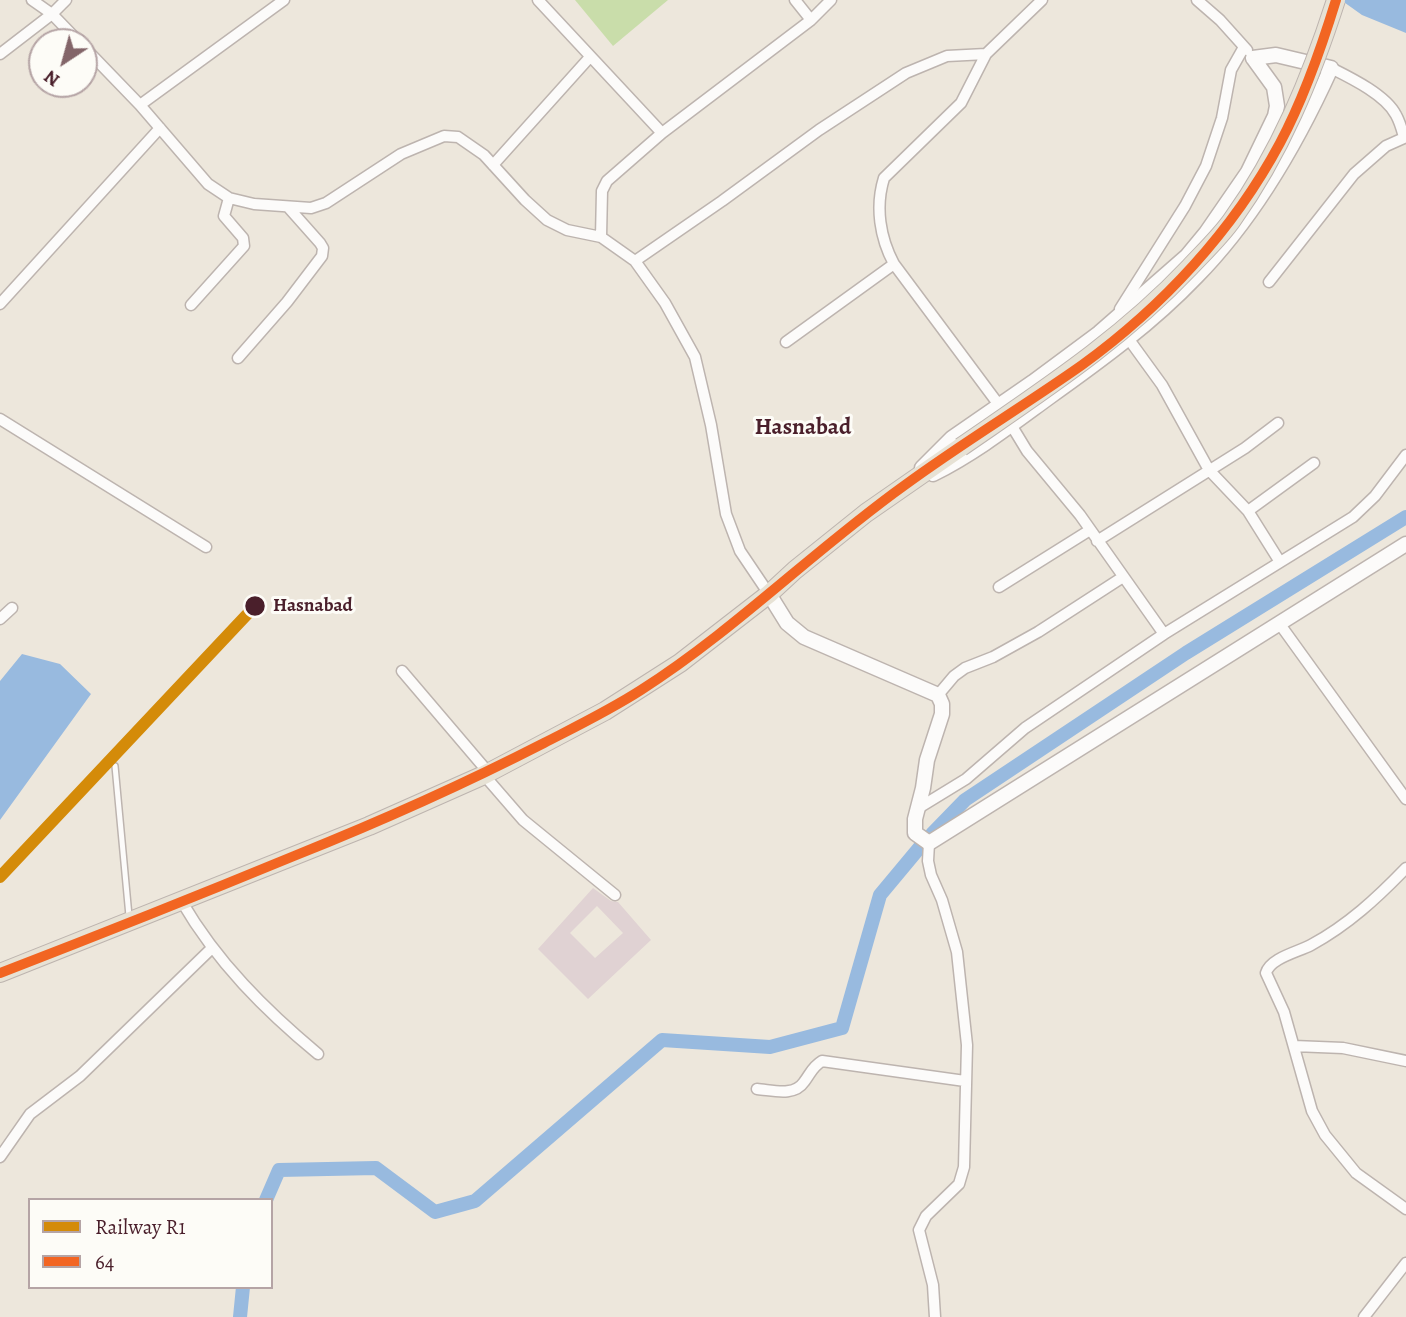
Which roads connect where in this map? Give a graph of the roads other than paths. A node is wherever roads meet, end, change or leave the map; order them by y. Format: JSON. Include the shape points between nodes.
{"nodes":[{"id":1,"x":32,"y":0,"type":"edge"},
{"id":2,"x":66,"y":0,"type":"edge"},
{"id":3,"x":284,"y":0,"type":"edge"},
{"id":4,"x":538,"y":0,"type":"edge"},
{"id":5,"x":795,"y":0,"type":"edge"},
{"id":6,"x":831,"y":0,"type":"edge"},
{"id":7,"x":1042,"y":0,"type":"edge"},
{"id":8,"x":1197,"y":0,"type":"edge"},
{"id":9,"x":1336,"y":0,"type":"edge"},
{"id":10,"x":52,"y":14,"type":"junction"},
{"id":11,"x":811,"y":20,"type":"junction"},
{"id":12,"x":66,"y":28,"type":"edge"},
{"id":13,"x":1249,"y":52,"type":"junction"},
{"id":14,"x":0,"y":54,"type":"edge"},
{"id":15,"x":986,"y":54,"type":"junction"},
{"id":16,"x":590,"y":57,"type":"junction"},
{"id":17,"x":98,"y":62,"type":"edge"},
{"id":18,"x":1331,"y":68,"type":"junction"},
{"id":19,"x":140,"y":105,"type":"junction"},
{"id":20,"x":160,"y":128,"type":"junction"},
{"id":21,"x":662,"y":134,"type":"junction"},
{"id":22,"x":1405,"y":137,"type":"edge"},
{"id":23,"x":493,"y":165,"type":"junction"},
{"id":24,"x":229,"y":198,"type":"junction"},
{"id":25,"x":288,"y":207,"type":"junction"},
{"id":26,"x":601,"y":237,"type":"junction"},
{"id":27,"x":635,"y":261,"type":"junction"},
{"id":28,"x":894,"y":264,"type":"junction"},
{"id":29,"x":1269,"y":282,"type":"dead end"},
{"id":30,"x":0,"y":304,"type":"edge"},
{"id":31,"x":191,"y":305,"type":"dead end"},
{"id":32,"x":1114,"y":319,"type":"junction"},
{"id":33,"x":1128,"y":338,"type":"junction"},
{"id":34,"x":786,"y":342,"type":"dead end"},
{"id":35,"x":238,"y":358,"type":"dead end"},
{"id":36,"x":999,"y":405,"type":"junction"},
{"id":37,"x":0,"y":419,"type":"edge"},
{"id":38,"x":1278,"y":423,"type":"dead end"},
{"id":39,"x":1010,"y":425,"type":"junction"},
{"id":40,"x":1406,"y":455,"type":"edge"},
{"id":41,"x":1314,"y":463,"type":"dead end"},
{"id":42,"x":1209,"y":470,"type":"junction"},
{"id":43,"x":909,"y":482,"type":"junction"},
{"id":44,"x":1248,"y":511,"type":"junction"},
{"id":45,"x":1090,"y":530,"type":"junction"},
{"id":46,"x":1097,"y":541,"type":"junction"},
{"id":47,"x":1406,"y":544,"type":"edge"},
{"id":48,"x":206,"y":547,"type":"dead end"},
{"id":49,"x":1280,"y":562,"type":"junction"},
{"id":50,"x":1123,"y":577,"type":"junction"},
{"id":51,"x":999,"y":587,"type":"dead end"},
{"id":52,"x":769,"y":594,"type":"junction"},
{"id":53,"x":12,"y":608,"type":"dead end"},
{"id":54,"x":0,"y":619,"type":"edge"},
{"id":55,"x":1279,"y":623,"type":"junction"},
{"id":56,"x":1164,"y":634,"type":"junction"},
{"id":57,"x":402,"y":671,"type":"dead end"},
{"id":58,"x":938,"y":695,"type":"junction"},
{"id":59,"x":116,"y":766,"type":"dead end"},
{"id":60,"x":486,"y":773,"type":"junction"},
{"id":61,"x":1406,"y":799,"type":"edge"},
{"id":62,"x":917,"y":809,"type":"junction"},
{"id":63,"x":929,"y":843,"type":"junction"},
{"id":64,"x":1406,"y":868,"type":"edge"},
{"id":65,"x":615,"y":895,"type":"dead end"},
{"id":66,"x":182,"y":902,"type":"junction"},
{"id":67,"x":130,"y":923,"type":"junction"},
{"id":68,"x":212,"y":948,"type":"junction"},
{"id":69,"x":0,"y":973,"type":"edge"},
{"id":70,"x":1294,"y":1046,"type":"junction"},
{"id":71,"x":318,"y":1054,"type":"dead end"},
{"id":72,"x":1406,"y":1061,"type":"edge"},
{"id":73,"x":965,"y":1081,"type":"junction"},
{"id":74,"x":757,"y":1089,"type":"dead end"},
{"id":75,"x":0,"y":1157,"type":"edge"},
{"id":76,"x":1406,"y":1209,"type":"edge"},
{"id":77,"x":1406,"y":1264,"type":"edge"},
{"id":78,"x":935,"y":1317,"type":"edge"},
{"id":79,"x":1364,"y":1317,"type":"edge"}],
"edges":[{"from":1,"to":10,"type":"street"},
{"from":2,"to":10,"type":"street"},
{"from":3,"to":19,"type":"street"},
{"from":4,"to":16,"type":"street"},
{"from":5,"to":11,"type":"street"},
{"from":6,"to":11,"type":"street"},
{"from":7,"to":15,"type":"street"},
{"from":8,"to":13,"type":"street"},
{"from":9,"to":43,"type":"main road","bridge":true,"via":[[1281,142],[1213,243],[1119,335]]},
{"from":10,"to":12,"type":"street"},
{"from":10,"to":14,"type":"street"},
{"from":11,"to":21,"type":"street"},
{"from":13,"to":18,"type":"street"},
{"from":13,"to":32,"type":"street","via":[[1231,70],[1206,166]]},
{"from":13,"to":32,"type":"street","via":[[1274,87],[1277,106],[1248,172],[1187,256]]},
{"from":15,"to":27,"type":"street","via":[[947,56],[906,73]]},
{"from":15,"to":28,"type":"street","via":[[961,103],[884,178],[879,193],[881,231]]},
{"from":16,"to":21,"type":"street"},
{"from":16,"to":23,"type":"street"},
{"from":17,"to":19,"type":"street"},
{"from":18,"to":22,"type":"street","via":[[1361,84],[1395,112]]},
{"from":18,"to":33,"type":"street","via":[[1279,168],[1224,247]]},
{"from":19,"to":20,"type":"street"},
{"from":20,"to":24,"type":"street","via":[[208,184]]},
{"from":20,"to":30,"type":"street"},
{"from":21,"to":26,"type":"street","via":[[601,191]]},
{"from":22,"to":29,"type":"street","via":[[1386,146],[1354,174]]},
{"from":23,"to":25,"type":"street","via":[[468,142],[444,136],[401,154],[318,206]]},
{"from":23,"to":26,"type":"street","via":[[547,219],[566,230]]},
{"from":24,"to":25,"type":"street"},
{"from":24,"to":31,"type":"street","via":[[224,216],[243,238],[243,251]]},
{"from":25,"to":35,"type":"street","via":[[320,243],[322,256]]},
{"from":26,"to":27,"type":"street"},
{"from":27,"to":52,"type":"street","via":[[695,357],[726,514],[740,551]]},
{"from":28,"to":34,"type":"street"},
{"from":28,"to":36,"type":"street"},
{"from":32,"to":33,"type":"street"},
{"from":32,"to":36,"type":"street"},
{"from":33,"to":39,"type":"street"},
{"from":33,"to":42,"type":"street","via":[[1162,385]]},
{"from":36,"to":39,"type":"street"},
{"from":36,"to":43,"type":"street","via":[[953,438]]},
{"from":37,"to":48,"type":"street"},
{"from":38,"to":42,"type":"street"},
{"from":39,"to":43,"type":"street","via":[[960,460]]},
{"from":39,"to":45,"type":"street"},
{"from":40,"to":49,"type":"street","via":[[1353,517]]},
{"from":41,"to":44,"type":"street"},
{"from":42,"to":44,"type":"street"},
{"from":42,"to":46,"type":"street"},
{"from":43,"to":52,"type":"main road"},
{"from":44,"to":49,"type":"street"},
{"from":45,"to":46,"type":"street"},
{"from":45,"to":51,"type":"street"},
{"from":46,"to":50,"type":"street"},
{"from":47,"to":55,"type":"street"},
{"from":49,"to":56,"type":"street"},
{"from":50,"to":56,"type":"street"},
{"from":50,"to":58,"type":"street","via":[[1038,632],[965,668]]},
{"from":52,"to":58,"type":"street","via":[[787,623],[804,637]]},
{"from":52,"to":60,"type":"main road","via":[[642,689]]},
{"from":53,"to":54,"type":"street"},
{"from":55,"to":61,"type":"street"},
{"from":55,"to":63,"type":"street"},
{"from":56,"to":62,"type":"street","via":[[1025,729],[966,779]]},
{"from":57,"to":60,"type":"street"},
{"from":58,"to":62,"type":"street","via":[[942,714]]},
{"from":59,"to":67,"type":"lane"},
{"from":60,"to":65,"type":"street","via":[[523,820]]},
{"from":60,"to":66,"type":"main road"},
{"from":62,"to":63,"type":"street","via":[[915,834]]},
{"from":63,"to":73,"type":"street","via":[[930,875],[957,952],[967,1045]]},
{"from":64,"to":70,"type":"street","via":[[1371,905],[1313,944],[1268,966],[1267,978]]},
{"from":66,"to":67,"type":"main road"},
{"from":66,"to":68,"type":"street"},
{"from":67,"to":69,"type":"main road"},
{"from":68,"to":71,"type":"street","via":[[268,1011]]},
{"from":68,"to":75,"type":"street","via":[[80,1076],[30,1114]]},
{"from":70,"to":72,"type":"street","via":[[1343,1048]]},
{"from":70,"to":76,"type":"street","via":[[1312,1111],[1325,1135],[1356,1173]]},
{"from":73,"to":74,"type":"street","via":[[822,1061],[795,1090]]},
{"from":73,"to":78,"type":"street","via":[[964,1167],[959,1184],[926,1216],[919,1230],[933,1285]]},
{"from":77,"to":79,"type":"street"}]}
